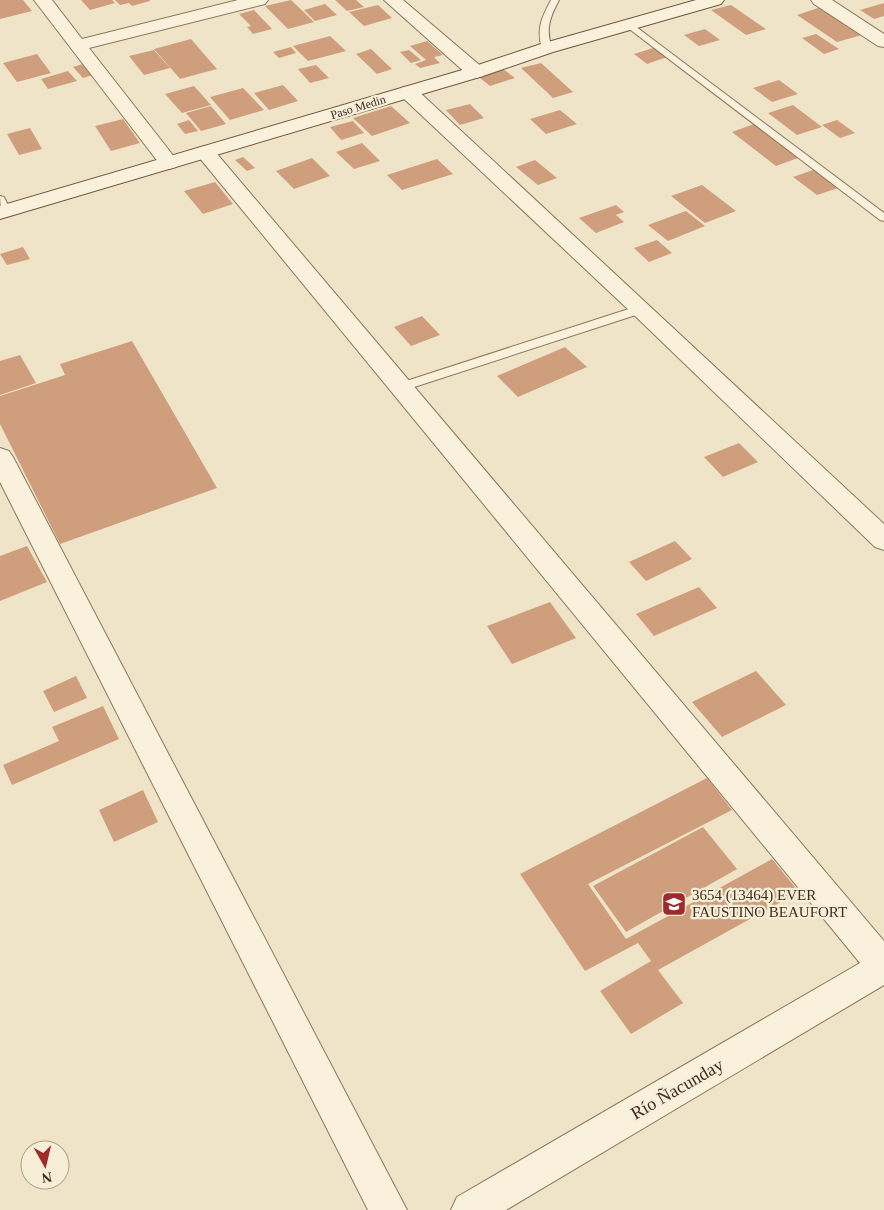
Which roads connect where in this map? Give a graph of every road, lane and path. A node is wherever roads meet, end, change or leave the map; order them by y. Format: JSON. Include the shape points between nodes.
{"nodes":[{"id":1,"x":44,"y":0,"type":"edge"},
{"id":2,"x":259,"y":0,"type":"edge"},
{"id":3,"x":393,"y":0,"type":"edge"},
{"id":4,"x":555,"y":0,"type":"edge"},
{"id":5,"x":715,"y":0,"type":"edge"},
{"id":6,"x":820,"y":0,"type":"edge"},
{"id":7,"x":632,"y":26,"type":"junction"},
{"id":8,"x":884,"y":42,"type":"edge"},
{"id":9,"x":78,"y":45,"type":"junction"},
{"id":10,"x":547,"y":48,"type":"junction"},
{"id":11,"x":476,"y":72,"type":"junction"},
{"id":12,"x":408,"y":92,"type":"junction"},
{"id":13,"x":205,"y":152,"type":"junction"},
{"id":14,"x":169,"y":163,"type":"junction"},
{"id":15,"x":2,"y":208,"type":"edge"},
{"id":16,"x":884,"y":218,"type":"edge"},
{"id":17,"x":641,"y":309,"type":"junction"},
{"id":18,"x":401,"y":388,"type":"junction"},
{"id":19,"x":0,"y":457,"type":"edge"},
{"id":20,"x":884,"y":540,"type":"edge"},
{"id":21,"x":884,"y":967,"type":"edge"},
{"id":22,"x":388,"y":1210,"type":"edge"},
{"id":23,"x":470,"y":1210,"type":"edge"}],
"edges":[{"from":1,"to":9,"type":"street"},
{"from":2,"to":9,"type":"street"},
{"from":3,"to":11,"type":"street"},
{"from":4,"to":10,"type":"lane","via":[[543,21]]},
{"from":5,"to":7,"type":"street","name":"Paso Medin"},
{"from":6,"to":8,"type":"street"},
{"from":7,"to":10,"type":"street","name":"Paso Medin"},
{"from":7,"to":16,"type":"lane"},
{"from":9,"to":14,"type":"street"},
{"from":10,"to":11,"type":"street","name":"Paso Medin"},
{"from":11,"to":12,"type":"street","name":"Paso Medin"},
{"from":12,"to":13,"type":"street","name":"Paso Medin"},
{"from":12,"to":17,"type":"street"},
{"from":13,"to":14,"type":"street","name":"Paso Medin"},
{"from":13,"to":18,"type":"street"},
{"from":14,"to":15,"type":"street","name":"Paso Medin"},
{"from":17,"to":18,"type":"lane"},
{"from":17,"to":20,"type":"street"},
{"from":18,"to":21,"type":"street"},
{"from":19,"to":22,"type":"street"},
{"from":21,"to":23,"type":"street","name":"Río Ñacunday"}]}
